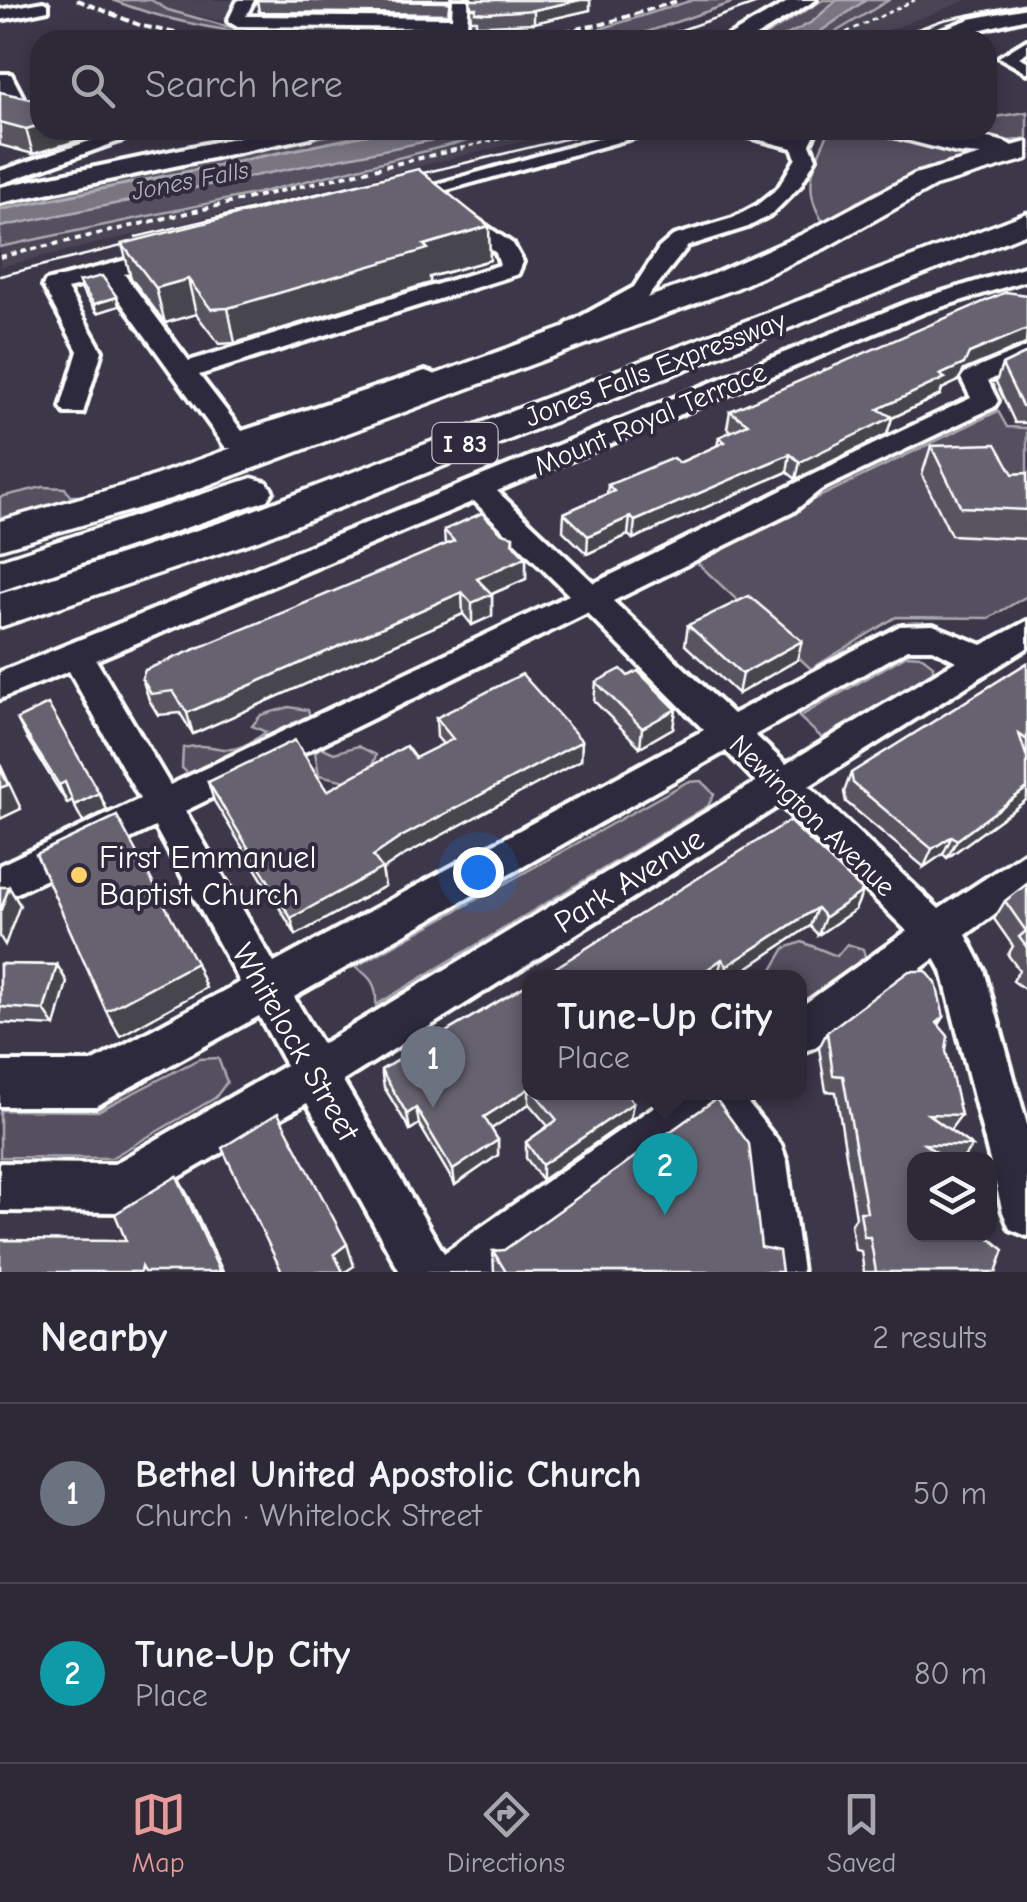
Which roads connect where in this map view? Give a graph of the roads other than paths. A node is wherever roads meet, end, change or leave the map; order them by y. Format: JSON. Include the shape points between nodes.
{"nodes":[{"id":1,"x":246,"y":0,"type":"edge"},
{"id":2,"x":305,"y":0,"type":"edge"},
{"id":3,"x":352,"y":0,"type":"edge"},
{"id":4,"x":404,"y":0,"type":"edge"},
{"id":5,"x":461,"y":0,"type":"edge"},
{"id":6,"x":806,"y":0,"type":"edge"},
{"id":7,"x":44,"y":7,"type":"dead end"},
{"id":8,"x":0,"y":15,"type":"edge"},
{"id":9,"x":1027,"y":16,"type":"edge"},
{"id":10,"x":296,"y":24,"type":"junction"},
{"id":11,"x":344,"y":24,"type":"junction"},
{"id":12,"x":400,"y":24,"type":"junction"},
{"id":13,"x":751,"y":30,"type":"edge"},
{"id":14,"x":952,"y":30,"type":"edge"},
{"id":15,"x":979,"y":30,"type":"edge"},
{"id":16,"x":1027,"y":45,"type":"edge"},
{"id":17,"x":1027,"y":68,"type":"edge"},
{"id":18,"x":5,"y":78,"type":"dead end"},
{"id":19,"x":7,"y":98,"type":"edge"},
{"id":20,"x":110,"y":140,"type":"edge"},
{"id":21,"x":257,"y":140,"type":"edge"},
{"id":22,"x":640,"y":140,"type":"edge"},
{"id":23,"x":804,"y":140,"type":"edge"},
{"id":24,"x":938,"y":140,"type":"edge"},
{"id":25,"x":1027,"y":148,"type":"edge"},
{"id":26,"x":971,"y":185,"type":"junction"},
{"id":27,"x":2,"y":188,"type":"edge"},
{"id":28,"x":429,"y":190,"type":"junction"},
{"id":29,"x":1023,"y":190,"type":"edge"},
{"id":30,"x":904,"y":192,"type":"junction"},
{"id":31,"x":380,"y":202,"type":"edge"},
{"id":32,"x":1027,"y":222,"type":"edge"},
{"id":33,"x":868,"y":235,"type":"junction"},
{"id":34,"x":1027,"y":244,"type":"edge"},
{"id":35,"x":158,"y":258,"type":"edge"},
{"id":36,"x":110,"y":271,"type":"junction"},
{"id":37,"x":1027,"y":274,"type":"edge"},
{"id":38,"x":1027,"y":354,"type":"edge"},
{"id":39,"x":687,"y":356,"type":"junction"},
{"id":40,"x":185,"y":371,"type":"junction"},
{"id":41,"x":74,"y":407,"type":"dead end"},
{"id":42,"x":478,"y":489,"type":"junction"},
{"id":43,"x":243,"y":530,"type":"junction"},
{"id":44,"x":0,"y":535,"type":"edge"},
{"id":45,"x":0,"y":576,"type":"edge"},
{"id":46,"x":593,"y":600,"type":"junction"},
{"id":47,"x":0,"y":610,"type":"edge"},
{"id":48,"x":0,"y":632,"type":"edge"},
{"id":49,"x":1027,"y":633,"type":"edge"},
{"id":50,"x":78,"y":654,"type":"junction"},
{"id":51,"x":982,"y":660,"type":"junction"},
{"id":52,"x":0,"y":686,"type":"edge"},
{"id":53,"x":730,"y":735,"type":"junction"},
{"id":54,"x":782,"y":786,"type":"junction"},
{"id":55,"x":162,"y":806,"type":"junction"},
{"id":56,"x":1027,"y":868,"type":"edge"},
{"id":57,"x":0,"y":884,"type":"edge"},
{"id":58,"x":938,"y":934,"type":"junction"},
{"id":59,"x":269,"y":992,"type":"junction"},
{"id":60,"x":807,"y":1027,"type":"edge"},
{"id":61,"x":314,"y":1074,"type":"junction"},
{"id":62,"x":0,"y":1084,"type":"edge"},
{"id":63,"x":703,"y":1100,"type":"edge"},
{"id":64,"x":718,"y":1100,"type":"edge"},
{"id":65,"x":0,"y":1187,"type":"edge"},
{"id":66,"x":1027,"y":1212,"type":"edge"},
{"id":67,"x":427,"y":1272,"type":"edge"},
{"id":68,"x":460,"y":1272,"type":"edge"},
{"id":69,"x":777,"y":1272,"type":"edge"}],
"edges":[{"from":1,"to":10,"type":"street","via":[[236,21]]},
{"from":2,"to":10,"type":"street"},
{"from":3,"to":11,"type":"street"},
{"from":4,"to":12,"type":"street"},
{"from":5,"to":12,"type":"street","via":[[458,23]]},
{"from":6,"to":13,"type":"main road"},
{"from":7,"to":8,"type":"street"},
{"from":9,"to":14,"type":"street"},
{"from":9,"to":15,"type":"street"},
{"from":10,"to":11,"type":"street"},
{"from":11,"to":12,"type":"street"},
{"from":16,"to":17,"type":"street","via":[[1007,58]]},
{"from":18,"to":19,"type":"street"},
{"from":20,"to":27,"type":"street","via":[[49,158]]},
{"from":21,"to":27,"type":"main road"},
{"from":22,"to":28,"type":"street"},
{"from":23,"to":40,"type":"street","via":[[806,158],[794,186],[780,198],[738,223],[681,240],[648,286],[575,329],[236,442]]},
{"from":24,"to":25,"type":"highway"},
{"from":25,"to":30,"type":"highway"},
{"from":26,"to":29,"type":"highway"},
{"from":26,"to":30,"type":"highway"},
{"from":26,"to":33,"type":"highway"},
{"from":28,"to":31,"type":"street"},
{"from":28,"to":40,"type":"street","via":[[505,250],[510,269]]},
{"from":29,"to":33,"type":"highway","name":"Jones Falls Expressway","number":"I 83"},
{"from":30,"to":33,"type":"highway"},
{"from":32,"to":39,"type":"highway","name":"Jones Falls Expressway","number":"I 83"},
{"from":33,"to":44,"type":"highway","via":[[774,262],[158,488]]},
{"from":33,"to":45,"type":"highway","name":"Jones Falls Expressway","number":"I 83","via":[[562,372],[196,512]]},
{"from":34,"to":39,"type":"highway"},
{"from":35,"to":36,"type":"street"},
{"from":36,"to":40,"type":"street"},
{"from":36,"to":41,"type":"street","via":[[54,286],[90,351]]},
{"from":37,"to":42,"type":"street","name":"Mount Royal Terrace","via":[[917,307]]},
{"from":38,"to":46,"type":"street","via":[[974,378],[986,401],[810,484],[783,505]]},
{"from":39,"to":43,"type":"highway","name":"Jones Falls Expressway","number":"I 83"},
{"from":42,"to":46,"type":"street","name":"Newington Avenue"},
{"from":42,"to":50,"type":"street","name":"Mount Royal Terrace"},
{"from":43,"to":47,"type":"highway","name":"Jones Falls Expressway","number":"I 83"},
{"from":43,"to":48,"type":"highway"},
{"from":46,"to":53,"type":"street","name":"Newington Avenue"},
{"from":46,"to":55,"type":"street"},
{"from":49,"to":51,"type":"street","name":"Park Avenue"},
{"from":50,"to":52,"type":"street","name":"Mount Royal Terrace"},
{"from":50,"to":55,"type":"street","name":"Whitelock Street"},
{"from":51,"to":53,"type":"street","via":[[938,637],[900,638]]},
{"from":51,"to":54,"type":"street","name":"Park Avenue"},
{"from":53,"to":54,"type":"street","name":"Newington Avenue"},
{"from":53,"to":59,"type":"street"},
{"from":54,"to":58,"type":"street","name":"Newington Avenue"},
{"from":54,"to":61,"type":"street","name":"Park Avenue"},
{"from":55,"to":57,"type":"street"},
{"from":55,"to":59,"type":"street","name":"Whitelock Street"},
{"from":56,"to":58,"type":"street"},
{"from":58,"to":60,"type":"street"},
{"from":58,"to":66,"type":"street","name":"Newington Avenue","via":[[963,970]]},
{"from":59,"to":61,"type":"street","name":"Whitelock Street"},
{"from":59,"to":62,"type":"street","via":[[96,1084]]},
{"from":61,"to":65,"type":"street","name":"Park Avenue","via":[[119,1188]]},
{"from":61,"to":67,"type":"street","name":"Whitelock Street"},
{"from":63,"to":68,"type":"street"},
{"from":64,"to":69,"type":"street","via":[[764,1162]]}]}
